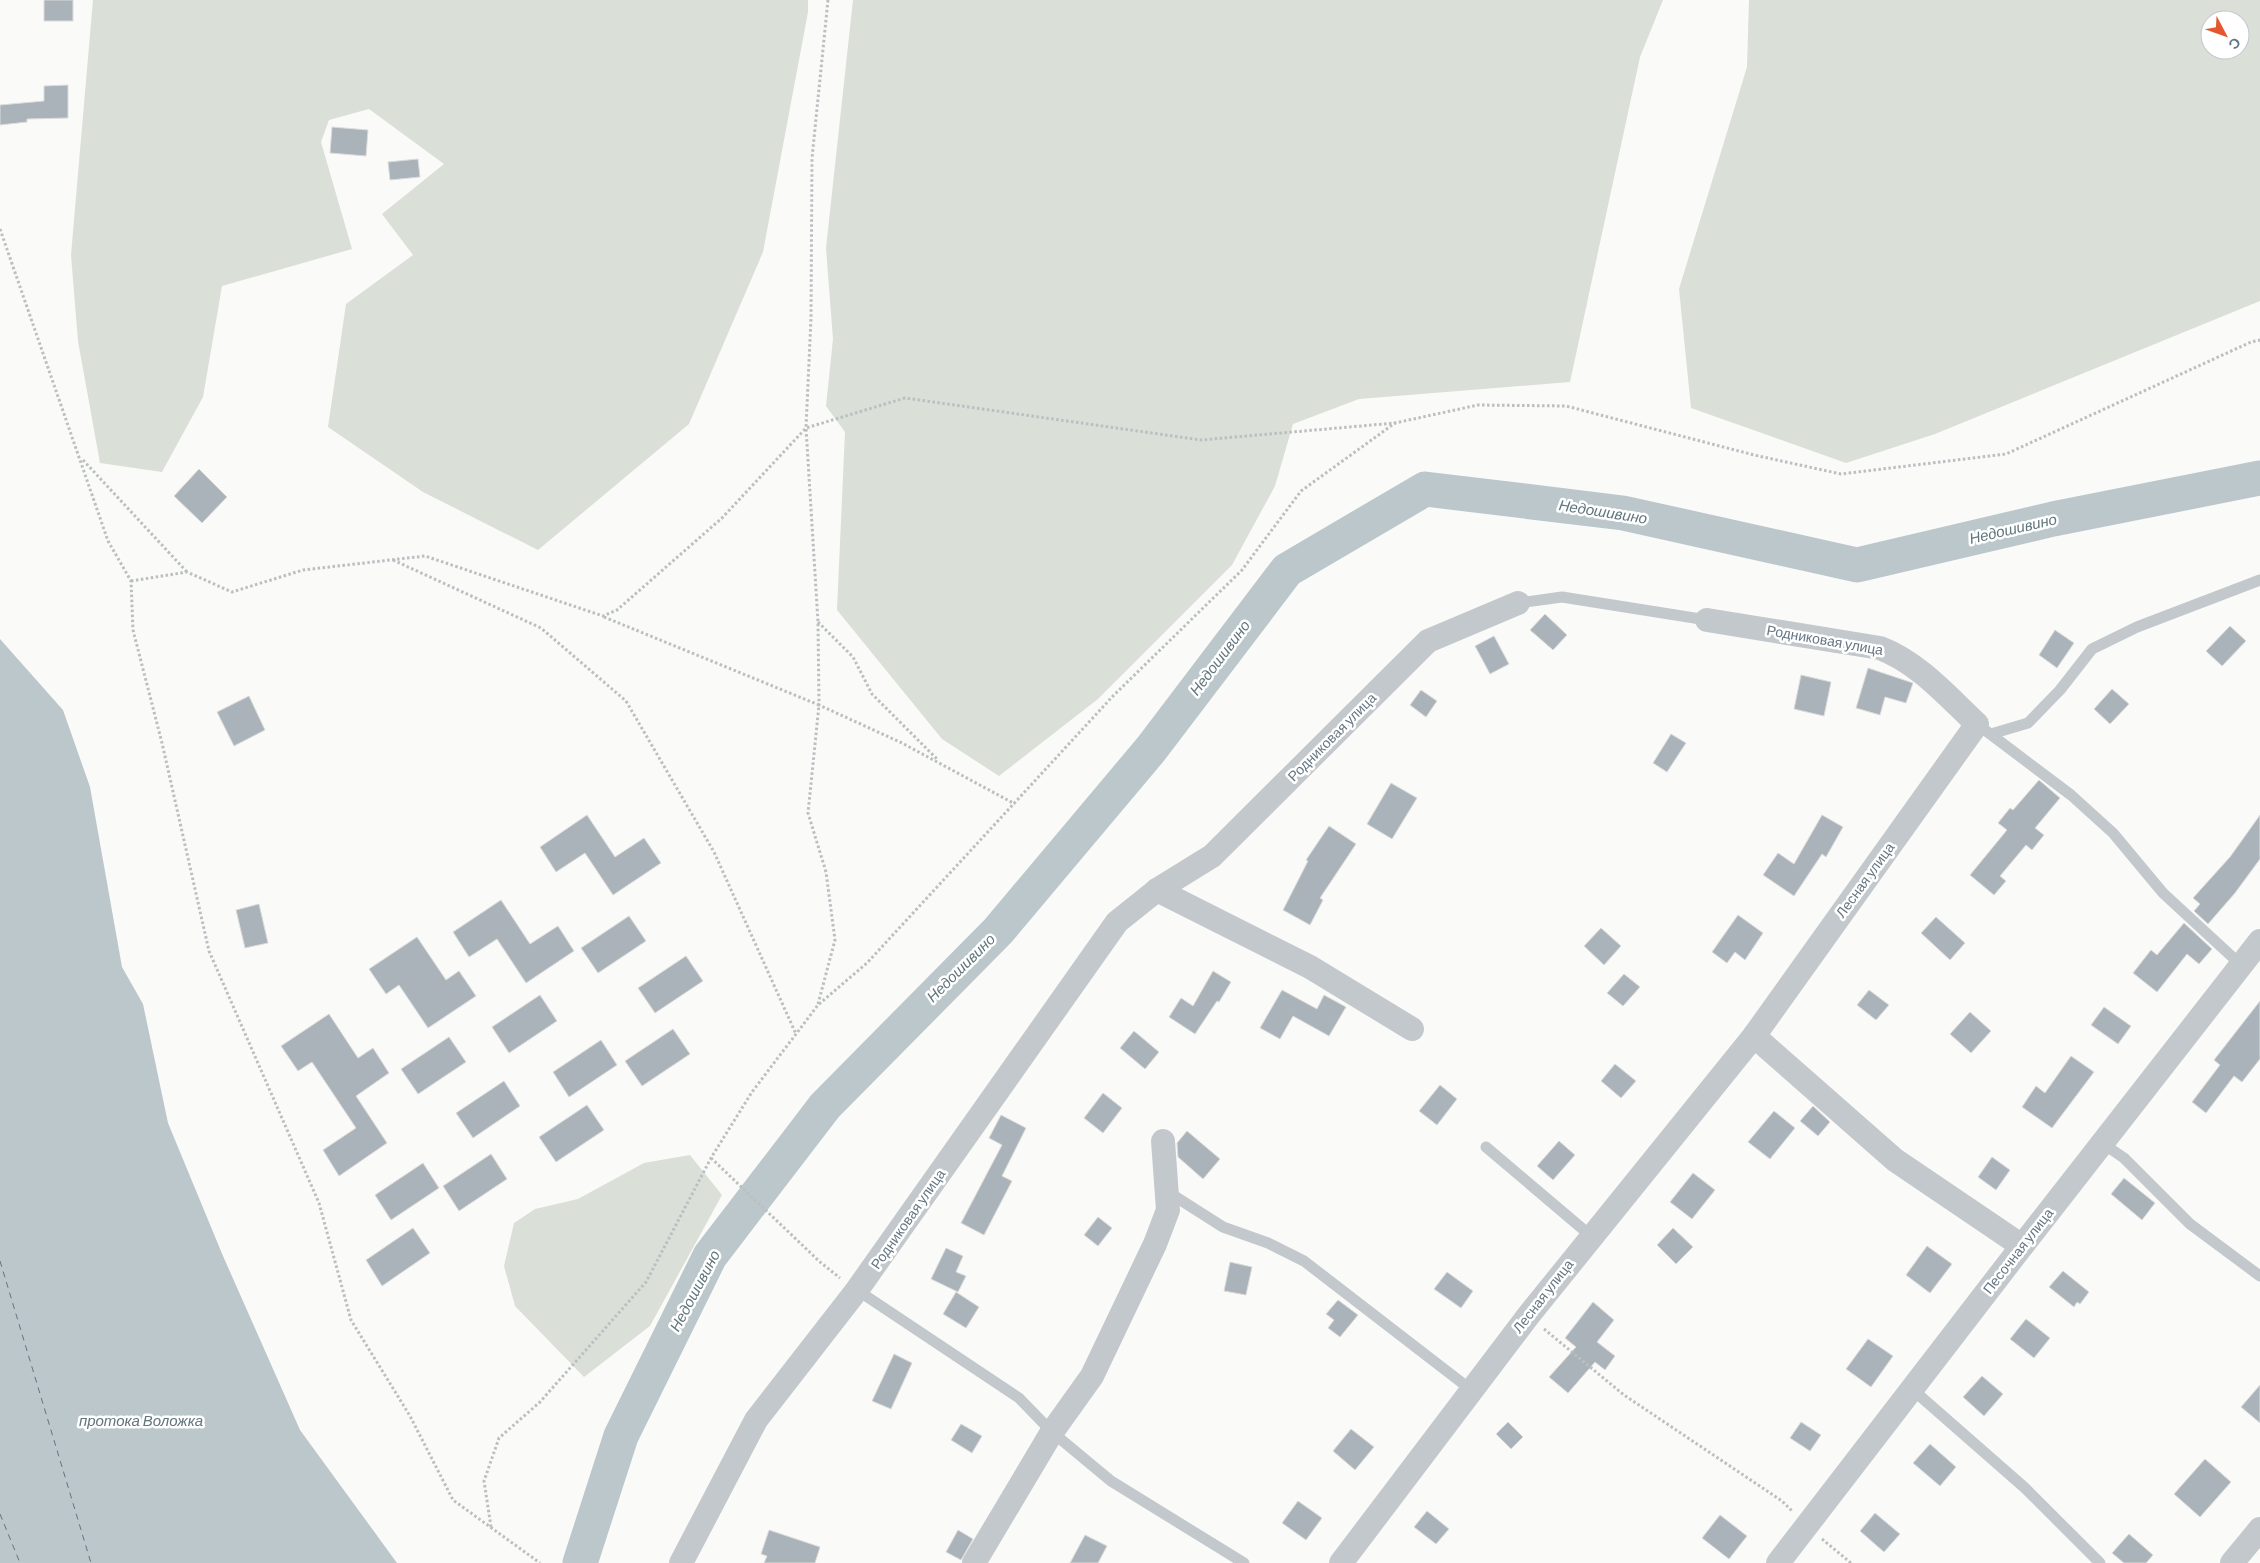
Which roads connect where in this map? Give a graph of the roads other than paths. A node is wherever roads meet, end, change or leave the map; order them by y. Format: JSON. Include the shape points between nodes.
{"nodes":[{"id":1,"x":2260,"y":580,"type":"edge"},
{"id":2,"x":1518,"y":603,"type":"joint"},
{"id":3,"x":1707,"y":620,"type":"joint"},
{"id":4,"x":1984,"y":729,"type":"junction"},
{"id":5,"x":1157,"y":890,"type":"junction"},
{"id":6,"x":2260,"y":941,"type":"edge"},
{"id":7,"x":2241,"y":965,"type":"junction"},
{"id":8,"x":1412,"y":1029,"type":"dead end"},
{"id":9,"x":1754,"y":1036,"type":"junction"},
{"id":10,"x":1163,"y":1141,"type":"dead end"},
{"id":11,"x":2102,"y":1143,"type":"junction"},
{"id":12,"x":1486,"y":1147,"type":"dead end"},
{"id":13,"x":1166,"y":1191,"type":"junction"},
{"id":14,"x":1591,"y":1236,"type":"junction"},
{"id":15,"x":2022,"y":1246,"type":"junction"},
{"id":16,"x":2260,"y":1276,"type":"edge"},
{"id":17,"x":857,"y":1290,"type":"junction"},
{"id":18,"x":1470,"y":1389,"type":"junction"},
{"id":19,"x":1912,"y":1389,"type":"junction"},
{"id":20,"x":1052,"y":1432,"type":"junction"},
{"id":21,"x":2260,"y":1529,"type":"edge"},
{"id":22,"x":681,"y":1563,"type":"edge"},
{"id":23,"x":974,"y":1563,"type":"edge"},
{"id":24,"x":1244,"y":1563,"type":"edge"},
{"id":25,"x":1341,"y":1563,"type":"edge"},
{"id":26,"x":1778,"y":1563,"type":"edge"},
{"id":27,"x":2100,"y":1563,"type":"edge"},
{"id":28,"x":2232,"y":1563,"type":"edge"}],
"edges":[{"from":1,"to":4,"type":"lane","via":[[2137,627],[2092,649],[2060,690],[2028,723]]},
{"from":2,"to":3,"type":"lane","via":[[1562,597]]},
{"from":2,"to":5,"type":"street","name":"Родниковая улица","via":[[1428,641],[1212,856]]},
{"from":3,"to":4,"type":"street","name":"Родниковая улица","via":[[1880,648],[1898,655]]},
{"from":4,"to":7,"type":"lane","via":[[2071,795],[2113,833],[2163,893]]},
{"from":4,"to":9,"type":"street","name":"Лесная улица"},
{"from":5,"to":8,"type":"street","via":[[1310,967]]},
{"from":5,"to":17,"type":"street","name":"Родниковая улица","via":[[1117,922]]},
{"from":6,"to":7,"type":"street","name":"Песочная улица"},
{"from":7,"to":11,"type":"street","name":"Песочная улица"},
{"from":9,"to":14,"type":"street","name":"Лесная улица"},
{"from":9,"to":15,"type":"street","via":[[1895,1160]]},
{"from":10,"to":13,"type":"street"},
{"from":11,"to":15,"type":"street","name":"Песочная улица"},
{"from":11,"to":16,"type":"lane","via":[[2124,1158],[2190,1224]]},
{"from":12,"to":14,"type":"lane"},
{"from":13,"to":18,"type":"lane","via":[[1224,1227],[1304,1261]]},
{"from":13,"to":20,"type":"street","via":[[1168,1210],[1155,1244],[1092,1376]]},
{"from":14,"to":18,"type":"street","name":"Лесная улица"},
{"from":15,"to":19,"type":"street","name":"Песочная улица"},
{"from":17,"to":20,"type":"lane","via":[[1019,1398]]},
{"from":17,"to":22,"type":"street","name":"Родниковая улица","via":[[756,1420]]},
{"from":18,"to":25,"type":"street","name":"Лесная улица"},
{"from":19,"to":26,"type":"street","name":"Песочная улица"},
{"from":19,"to":27,"type":"lane","via":[[2025,1488]]},
{"from":20,"to":23,"type":"street"},
{"from":20,"to":24,"type":"lane","via":[[1111,1482]]},
{"from":21,"to":28,"type":"street"}]}
